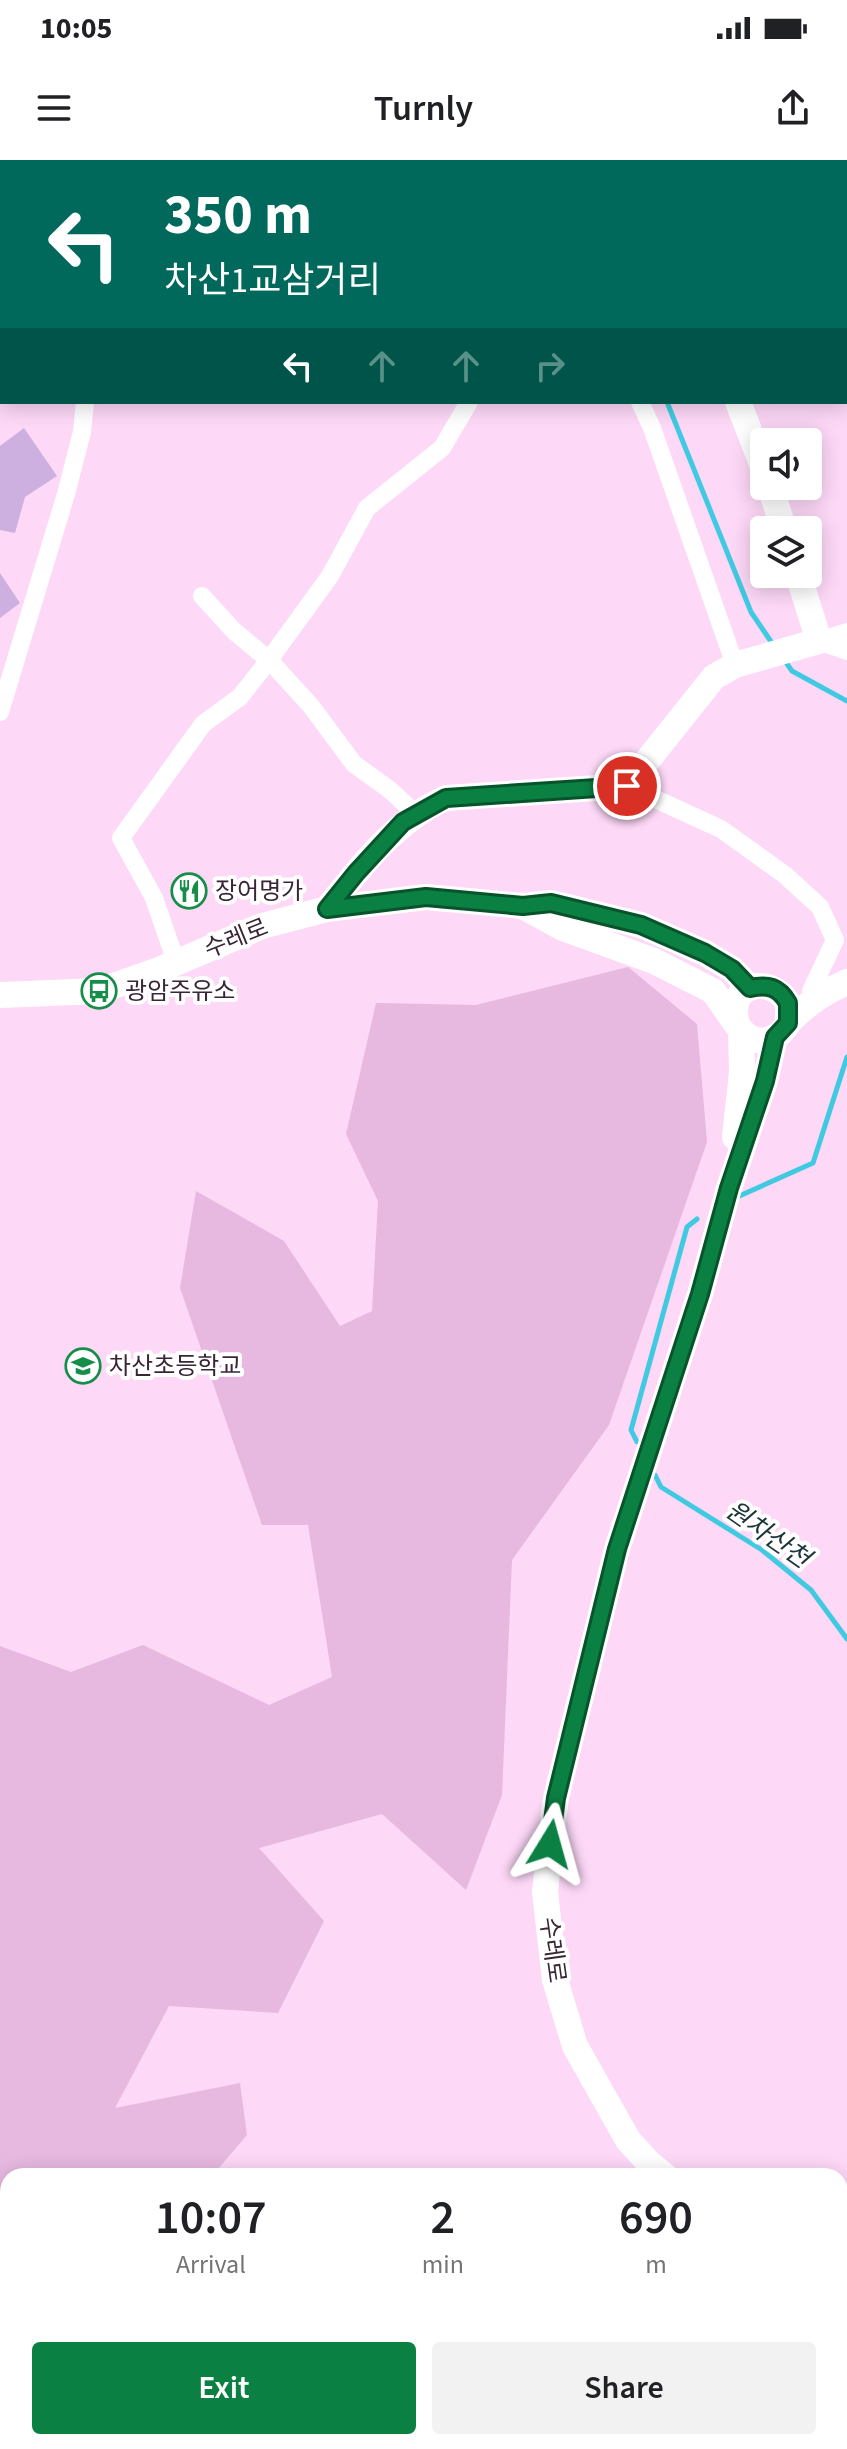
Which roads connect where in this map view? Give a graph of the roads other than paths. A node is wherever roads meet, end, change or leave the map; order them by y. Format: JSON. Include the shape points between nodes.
{"nodes":[{"id":1,"x":85,"y":404,"type":"edge"},
{"id":2,"x":468,"y":404,"type":"edge"},
{"id":3,"x":641,"y":404,"type":"edge"},
{"id":4,"x":739,"y":404,"type":"edge"},
{"id":5,"x":750,"y":433,"type":"edge"},
{"id":6,"x":802,"y":588,"type":"edge"},
{"id":7,"x":202,"y":596,"type":"dead end"},
{"id":8,"x":847,"y":632,"type":"edge"},
{"id":9,"x":819,"y":641,"type":"junction"},
{"id":10,"x":847,"y":651,"type":"edge"},
{"id":11,"x":269,"y":660,"type":"junction"},
{"id":12,"x":735,"y":665,"type":"junction"},
{"id":13,"x":0,"y":712,"type":"edge"},
{"id":14,"x":627,"y":786,"type":"junction"},
{"id":15,"x":416,"y":814,"type":"junction"},
{"id":16,"x":523,"y":906,"type":"junction"},
{"id":17,"x":327,"y":909,"type":"junction"},
{"id":18,"x":176,"y":962,"type":"junction"},
{"id":19,"x":844,"y":983,"type":"edge"},
{"id":20,"x":763,"y":988,"type":"junction"},
{"id":21,"x":811,"y":991,"type":"junction"},
{"id":22,"x":0,"y":995,"type":"edge"},
{"id":23,"x":739,"y":1028,"type":"junction"},
{"id":24,"x":781,"y":1030,"type":"junction"},
{"id":25,"x":729,"y":1188,"type":"junction"},
{"id":26,"x":655,"y":2168,"type":"edge"}],
"edges":[{"from":1,"to":13,"type":"street","via":[[66,494]]},
{"from":2,"to":11,"type":"street","via":[[442,448],[367,508],[330,576]]},
{"from":3,"to":12,"type":"street"},
{"from":4,"to":5,"type":"main road"},
{"from":6,"to":9,"type":"main road"},
{"from":7,"to":11,"type":"street"},
{"from":8,"to":9,"type":"street"},
{"from":9,"to":10,"type":"street"},
{"from":9,"to":12,"type":"main road"},
{"from":11,"to":15,"type":"street","via":[[354,764]]},
{"from":11,"to":18,"type":"street","via":[[240,697],[203,724],[121,838],[154,898]]},
{"from":12,"to":14,"type":"main road","via":[[714,677]]},
{"from":14,"to":15,"type":"main road","via":[[446,798]]},
{"from":14,"to":21,"type":"street","via":[[721,829],[820,907],[835,940]]},
{"from":15,"to":17,"type":"main road","via":[[403,822]]},
{"from":16,"to":17,"type":"main road","name":"수레로","via":[[426,897]]},
{"from":16,"to":20,"type":"main road","name":"수레로","via":[[551,903],[641,925],[705,953]]},
{"from":16,"to":23,"type":"main road","name":"수레로","via":[[713,991]]},
{"from":17,"to":18,"type":"main road","name":"수레로","via":[[262,926]]},
{"from":18,"to":22,"type":"main road","name":"수레로","via":[[99,991]]},
{"from":19,"to":21,"type":"main road"},
{"from":19,"to":24,"type":"main road","via":[[804,1007]]},
{"from":20,"to":21,"type":"main road"},
{"from":20,"to":23,"type":"main road","via":[[741,994],[734,1015]]},
{"from":20,"to":24,"type":"main road","via":[[788,1003]]},
{"from":23,"to":24,"type":"main road","via":[[757,1040]]},
{"from":23,"to":25,"type":"main road","name":"수레로","via":[[742,1072]]},
{"from":24,"to":25,"type":"main road","name":"수레로"},
{"from":25,"to":26,"type":"main road","name":"수레로","via":[[607,1584],[556,1798],[545,1892],[555,1980],[575,2046],[628,2140]]}]}
